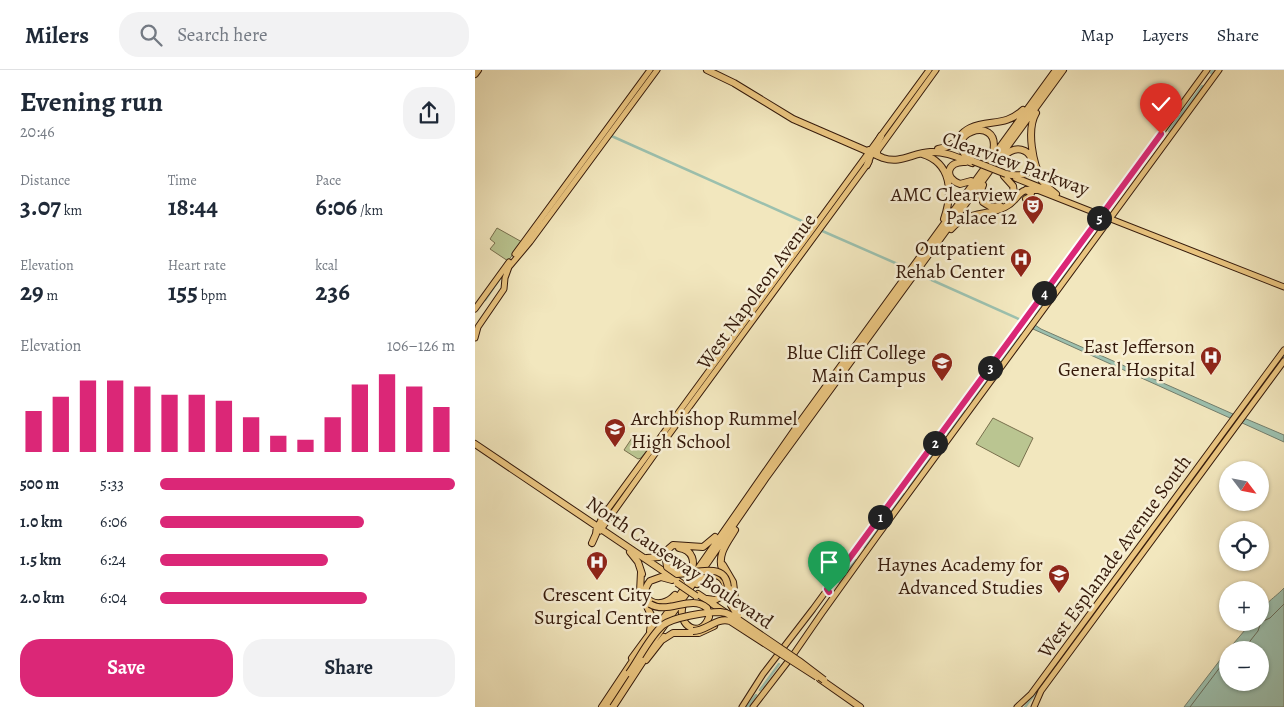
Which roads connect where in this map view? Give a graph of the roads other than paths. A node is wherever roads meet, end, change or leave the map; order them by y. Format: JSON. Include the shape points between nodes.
{"nodes":[{"id":1,"x":478,"y":70,"type":"edge"},
{"id":2,"x":707,"y":70,"type":"edge"},
{"id":3,"x":715,"y":70,"type":"edge"},
{"id":4,"x":929,"y":70,"type":"edge"},
{"id":5,"x":936,"y":70,"type":"edge"},
{"id":6,"x":1056,"y":70,"type":"edge"},
{"id":7,"x":1063,"y":70,"type":"edge"},
{"id":8,"x":1208,"y":70,"type":"edge"},
{"id":9,"x":653,"y":72,"type":"edge"},
{"id":10,"x":1217,"y":72,"type":"edge"},
{"id":11,"x":475,"y":74,"type":"edge"},
{"id":12,"x":1057,"y":79,"type":"junction"},
{"id":13,"x":1197,"y":84,"type":"junction"},
{"id":14,"x":1203,"y":91,"type":"junction"},
{"id":15,"x":751,"y":92,"type":"junction"},
{"id":16,"x":1025,"y":108,"type":"junction"},
{"id":17,"x":1039,"y":108,"type":"junction"},
{"id":18,"x":810,"y":125,"type":"junction"},
{"id":19,"x":893,"y":125,"type":"junction"},
{"id":20,"x":1166,"y":126,"type":"junction"},
{"id":21,"x":888,"y":131,"type":"junction"},
{"id":22,"x":609,"y":132,"type":"junction"},
{"id":23,"x":1172,"y":134,"type":"junction"},
{"id":24,"x":881,"y":136,"type":"joint"},
{"id":25,"x":1161,"y":136,"type":"junction"},
{"id":26,"x":1164,"y":145,"type":"junction"},
{"id":27,"x":938,"y":149,"type":"junction"},
{"id":28,"x":993,"y":152,"type":"junction"},
{"id":29,"x":873,"y":153,"type":"junction"},
{"id":30,"x":920,"y":154,"type":"junction"},
{"id":31,"x":951,"y":154,"type":"junction"},
{"id":32,"x":1003,"y":158,"type":"junction"},
{"id":33,"x":902,"y":159,"type":"junction"},
{"id":34,"x":973,"y":162,"type":"junction"},
{"id":35,"x":865,"y":163,"type":"joint"},
{"id":36,"x":582,"y":167,"type":"junction"},
{"id":37,"x":1005,"y":175,"type":"junction"},
{"id":38,"x":971,"y":181,"type":"junction"},
{"id":39,"x":1024,"y":181,"type":"junction"},
{"id":40,"x":983,"y":184,"type":"junction"},
{"id":41,"x":1037,"y":190,"type":"junction"},
{"id":42,"x":1058,"y":197,"type":"junction"},
{"id":43,"x":1115,"y":197,"type":"junction"},
{"id":44,"x":1026,"y":199,"type":"dead end"},
{"id":45,"x":1119,"y":206,"type":"junction"},
{"id":46,"x":1093,"y":211,"type":"junction"},
{"id":47,"x":987,"y":212,"type":"junction"},
{"id":48,"x":1107,"y":216,"type":"junction"},
{"id":49,"x":944,"y":219,"type":"junction"},
{"id":50,"x":1094,"y":223,"type":"junction"},
{"id":51,"x":947,"y":234,"type":"junction"},
{"id":52,"x":1083,"y":239,"type":"junction"},
{"id":53,"x":1092,"y":244,"type":"junction"},
{"id":54,"x":1076,"y":248,"type":"junction"},
{"id":55,"x":519,"y":251,"type":"junction"},
{"id":56,"x":1072,"y":254,"type":"junction"},
{"id":57,"x":927,"y":256,"type":"junction"},
{"id":58,"x":918,"y":259,"type":"junction"},
{"id":59,"x":1080,"y":259,"type":"junction"},
{"id":60,"x":912,"y":272,"type":"junction"},
{"id":61,"x":1284,"y":285,"type":"edge"},
{"id":62,"x":1045,"y":292,"type":"junction"},
{"id":63,"x":1054,"y":296,"type":"junction"},
{"id":64,"x":1035,"y":306,"type":"junction"},
{"id":65,"x":475,"y":308,"type":"edge"},
{"id":66,"x":1043,"y":311,"type":"junction"},
{"id":67,"x":475,"y":338,"type":"edge"},
{"id":68,"x":1284,"y":350,"type":"edge"},
{"id":69,"x":1284,"y":361,"type":"edge"},
{"id":70,"x":990,"y":367,"type":"junction"},
{"id":71,"x":997,"y":373,"type":"junction"},
{"id":72,"x":982,"y":378,"type":"junction"},
{"id":73,"x":1260,"y":383,"type":"junction"},
{"id":74,"x":988,"y":386,"type":"junction"},
{"id":75,"x":1264,"y":388,"type":"junction"},
{"id":76,"x":1254,"y":394,"type":"junction"},
{"id":77,"x":968,"y":397,"type":"junction"},
{"id":78,"x":977,"y":400,"type":"junction"},
{"id":79,"x":961,"y":408,"type":"junction"},
{"id":80,"x":967,"y":415,"type":"junction"},
{"id":81,"x":1236,"y":418,"type":"junction"},
{"id":82,"x":946,"y":428,"type":"junction"},
{"id":83,"x":953,"y":433,"type":"junction"},
{"id":84,"x":938,"y":439,"type":"junction"},
{"id":85,"x":475,"y":445,"type":"edge"},
{"id":86,"x":943,"y":446,"type":"junction"},
{"id":87,"x":784,"y":452,"type":"junction"},
{"id":88,"x":637,"y":473,"type":"junction"},
{"id":89,"x":912,"y":474,"type":"junction"},
{"id":90,"x":767,"y":478,"type":"junction"},
{"id":91,"x":917,"y":482,"type":"junction"},
{"id":92,"x":1185,"y":484,"type":"junction"},
{"id":93,"x":1190,"y":488,"type":"junction"},
{"id":94,"x":1180,"y":491,"type":"junction"},
{"id":95,"x":897,"y":494,"type":"junction"},
{"id":96,"x":1186,"y":494,"type":"junction"},
{"id":97,"x":903,"y":502,"type":"junction"},
{"id":98,"x":889,"y":506,"type":"junction"},
{"id":99,"x":740,"y":507,"type":"junction"},
{"id":100,"x":607,"y":509,"type":"junction"},
{"id":101,"x":892,"y":516,"type":"junction"},
{"id":102,"x":607,"y":520,"type":"junction"},
{"id":103,"x":1157,"y":522,"type":"junction"},
{"id":104,"x":874,"y":526,"type":"junction"},
{"id":105,"x":1163,"y":526,"type":"junction"},
{"id":106,"x":599,"y":529,"type":"junction"},
{"id":107,"x":1153,"y":529,"type":"junction"},
{"id":108,"x":719,"y":533,"type":"junction"},
{"id":109,"x":1158,"y":533,"type":"junction"},
{"id":110,"x":878,"y":534,"type":"junction"},
{"id":111,"x":865,"y":538,"type":"junction"},
{"id":112,"x":617,"y":539,"type":"junction"},
{"id":113,"x":592,"y":544,"type":"dead end"},
{"id":114,"x":870,"y":547,"type":"junction"},
{"id":115,"x":630,"y":552,"type":"junction"},
{"id":116,"x":856,"y":553,"type":"dead end"},
{"id":117,"x":865,"y":553,"type":"junction"},
{"id":118,"x":639,"y":554,"type":"junction"},
{"id":119,"x":721,"y":554,"type":"junction"},
{"id":120,"x":846,"y":564,"type":"junction"},
{"id":121,"x":657,"y":568,"type":"junction"},
{"id":122,"x":854,"y":569,"type":"junction"},
{"id":123,"x":641,"y":572,"type":"junction"},
{"id":124,"x":689,"y":576,"type":"junction"},
{"id":125,"x":1121,"y":576,"type":"junction"},
{"id":126,"x":837,"y":577,"type":"junction"},
{"id":127,"x":672,"y":580,"type":"junction"},
{"id":128,"x":844,"y":582,"type":"junction"},
{"id":129,"x":695,"y":587,"type":"junction"},
{"id":130,"x":827,"y":589,"type":"junction"},
{"id":131,"x":678,"y":592,"type":"junction"},
{"id":132,"x":833,"y":597,"type":"junction"},
{"id":133,"x":735,"y":598,"type":"dead end"},
{"id":134,"x":702,"y":599,"type":"junction"},
{"id":135,"x":683,"y":604,"type":"junction"},
{"id":136,"x":814,"y":608,"type":"junction"},
{"id":137,"x":824,"y":609,"type":"junction"},
{"id":138,"x":717,"y":610,"type":"junction"},
{"id":139,"x":815,"y":622,"type":"junction"},
{"id":140,"x":800,"y":625,"type":"junction"},
{"id":141,"x":735,"y":626,"type":"junction"},
{"id":142,"x":754,"y":629,"type":"junction"},
{"id":143,"x":662,"y":631,"type":"junction"},
{"id":144,"x":748,"y":635,"type":"dead end"},
{"id":145,"x":647,"y":636,"type":"junction"},
{"id":146,"x":763,"y":638,"type":"junction"},
{"id":147,"x":662,"y":640,"type":"junction"},
{"id":148,"x":803,"y":641,"type":"junction"},
{"id":149,"x":1068,"y":650,"type":"junction"},
{"id":150,"x":645,"y":661,"type":"junction"},
{"id":151,"x":770,"y":665,"type":"junction"},
{"id":152,"x":762,"y":677,"type":"junction"},
{"id":153,"x":777,"y":678,"type":"junction"},
{"id":154,"x":821,"y":678,"type":"junction"},
{"id":155,"x":833,"y":687,"type":"junction"},
{"id":156,"x":766,"y":690,"type":"junction"},
{"id":157,"x":1023,"y":697,"type":"dead end"},
{"id":158,"x":1018,"y":705,"type":"edge"},
{"id":159,"x":600,"y":707,"type":"edge"},
{"id":160,"x":611,"y":707,"type":"edge"},
{"id":161,"x":742,"y":707,"type":"edge"},
{"id":162,"x":753,"y":707,"type":"edge"},
{"id":163,"x":860,"y":707,"type":"edge"},
{"id":164,"x":867,"y":707,"type":"edge"},
{"id":165,"x":1035,"y":707,"type":"edge"}],
"edges":[{"from":1,"to":11,"type":"highway"},
{"from":2,"to":15,"type":"highway"},
{"from":3,"to":15,"type":"highway","name":"Clearview Parkway"},
{"from":4,"to":19,"type":"main road"},
{"from":5,"to":19,"type":"main road"},
{"from":6,"to":16,"type":"highway"},
{"from":6,"to":58,"type":"highway"},
{"from":7,"to":12,"type":"highway"},
{"from":8,"to":10,"type":"main road","via":[[1209,76]]},
{"from":8,"to":13,"type":"main road"},
{"from":9,"to":22,"type":"main road"},
{"from":10,"to":14,"type":"main road"},
{"from":12,"to":17,"type":"highway"},
{"from":12,"to":57,"type":"highway"},
{"from":13,"to":14,"type":"main road","via":[[1204,83]]},
{"from":13,"to":20,"type":"main road"},
{"from":14,"to":23,"type":"main road"},
{"from":15,"to":18,"type":"highway","name":"Clearview Parkway"},
{"from":15,"to":18,"type":"highway","name":"Clearview Parkway","via":[[783,114]]},
{"from":16,"to":27,"type":"highway","via":[[1007,121],[970,128],[952,145]]},
{"from":16,"to":28,"type":"highway"},
{"from":17,"to":32,"type":"highway"},
{"from":17,"to":42,"type":"highway","via":[[1031,122],[1031,138],[1042,180]]},
{"from":18,"to":29,"type":"highway","name":"Clearview Parkway"},
{"from":19,"to":21,"type":"main road"},
{"from":20,"to":23,"type":"main road","via":[[1165,134]]},
{"from":20,"to":25,"type":"main road"},
{"from":21,"to":24,"type":"main road"},
{"from":21,"to":29,"type":"main road"},
{"from":22,"to":36,"type":"main road"},
{"from":22,"to":36,"type":"main road"},
{"from":23,"to":26,"type":"main road"},
{"from":24,"to":29,"type":"highway"},
{"from":25,"to":26,"type":"main road"},
{"from":25,"to":43,"type":"main road"},
{"from":26,"to":45,"type":"main road"},
{"from":27,"to":31,"type":"highway","name":"Clearview Parkway"},
{"from":27,"to":33,"type":"highway","name":"Clearview Parkway","via":[[923,150]]},
{"from":28,"to":34,"type":"highway","via":[[993,138],[986,132],[973,130],[963,139],[961,147]]},
{"from":28,"to":38,"type":"highway"},
{"from":29,"to":33,"type":"highway","name":"Clearview Parkway"},
{"from":29,"to":35,"type":"highway"},
{"from":30,"to":31,"type":"highway","name":"Clearview Parkway"},
{"from":30,"to":33,"type":"highway","name":"Clearview Parkway"},
{"from":30,"to":49,"type":"highway","via":[[935,160],[948,181],[949,198]]},
{"from":31,"to":34,"type":"highway","name":"Clearview Parkway"},
{"from":32,"to":39,"type":"highway","via":[[1013,150],[1028,152],[1032,166]]},
{"from":32,"to":40,"type":"highway"},
{"from":34,"to":37,"type":"highway","name":"Clearview Parkway","bridge":true},
{"from":34,"to":38,"type":"highway","via":[[959,162],[952,166],[949,174],[953,181],[963,184]]},
{"from":35,"to":88,"type":"main road","name":"West Napoleon Avenue"},
{"from":36,"to":55,"type":"main road"},
{"from":37,"to":39,"type":"highway","name":"Clearview Parkway"},
{"from":37,"to":40,"type":"highway","via":[[1014,188],[1007,203],[997,207],[984,203],[980,190]]},
{"from":38,"to":49,"type":"highway"},
{"from":39,"to":41,"type":"highway","name":"Clearview Parkway"},
{"from":39,"to":42,"type":"highway","name":"Clearview Parkway"},
{"from":40,"to":51,"type":"highway"},
{"from":41,"to":42,"type":"main road","name":"Clearview Parkway"},
{"from":41,"to":47,"type":"highway","via":[[1022,190],[1006,207]]},
{"from":42,"to":46,"type":"main road","name":"Clearview Parkway"},
{"from":42,"to":48,"type":"main road","name":"Clearview Parkway"},
{"from":43,"to":45,"type":"main road","via":[[1113,203]]},
{"from":43,"to":48,"type":"main road"},
{"from":44,"to":47,"type":"highway","via":[[1031,195],[1027,190],[1007,207]]},
{"from":45,"to":48,"type":"main road"},
{"from":46,"to":48,"type":"main road","name":"Clearview Parkway"},
{"from":46,"to":50,"type":"main road","via":[[1097,216]]},
{"from":47,"to":51,"type":"highway","via":[[964,218]]},
{"from":48,"to":50,"type":"main road"},
{"from":48,"to":53,"type":"main road","via":[[1104,228]]},
{"from":48,"to":61,"type":"main road","name":"Clearview Parkway"},
{"from":48,"to":61,"type":"main road","name":"Clearview Parkway"},
{"from":49,"to":58,"type":"highway"},
{"from":50,"to":52,"type":"main road","via":[[1086,228]]},
{"from":51,"to":57,"type":"highway"},
{"from":52,"to":53,"type":"main road","via":[[1090,236]]},
{"from":52,"to":54,"type":"main road"},
{"from":53,"to":59,"type":"main road"},
{"from":54,"to":56,"type":"main road"},
{"from":54,"to":59,"type":"main road","via":[[1083,252]]},
{"from":55,"to":65,"type":"main road"},
{"from":55,"to":67,"type":"main road","via":[[507,270],[504,289],[478,327]]},
{"from":56,"to":59,"type":"main road","via":[[1077,253]]},
{"from":56,"to":62,"type":"main road"},
{"from":57,"to":60,"type":"highway"},
{"from":58,"to":60,"type":"highway"},
{"from":59,"to":63,"type":"main road"},
{"from":60,"to":87,"type":"highway"},
{"from":60,"to":99,"type":"highway"},
{"from":62,"to":63,"type":"main road","via":[[1047,298]]},
{"from":62,"to":64,"type":"main road"},
{"from":63,"to":66,"type":"main road"},
{"from":64,"to":66,"type":"main road","via":[[1042,303]]},
{"from":64,"to":70,"type":"main road"},
{"from":66,"to":71,"type":"main road"},
{"from":68,"to":73,"type":"main road"},
{"from":69,"to":75,"type":"main road"},
{"from":70,"to":71,"type":"main road","via":[[989,374]]},
{"from":70,"to":72,"type":"main road"},
{"from":71,"to":74,"type":"main road"},
{"from":72,"to":74,"type":"main road","via":[[989,378]]},
{"from":72,"to":77,"type":"main road"},
{"from":73,"to":75,"type":"main road"},
{"from":73,"to":76,"type":"main road"},
{"from":74,"to":78,"type":"main road"},
{"from":75,"to":76,"type":"main road"},
{"from":75,"to":76,"type":"main road"},
{"from":76,"to":81,"type":"main road"},
{"from":76,"to":81,"type":"main road","via":[[1246,412]]},
{"from":77,"to":78,"type":"main road","via":[[970,403]]},
{"from":77,"to":79,"type":"main road"},
{"from":78,"to":80,"type":"main road"},
{"from":79,"to":80,"type":"main road","via":[[967,408]]},
{"from":79,"to":82,"type":"main road"},
{"from":80,"to":83,"type":"main road"},
{"from":81,"to":92,"type":"main road","name":"West Esplanade Avenue South"},
{"from":81,"to":93,"type":"main road"},
{"from":82,"to":83,"type":"main road","via":[[945,436]]},
{"from":82,"to":84,"type":"main road"},
{"from":83,"to":86,"type":"main road"},
{"from":84,"to":86,"type":"main road","via":[[944,438]]},
{"from":84,"to":89,"type":"main road"},
{"from":85,"to":106,"type":"highway","name":"North Causeway Boulevard"},
{"from":86,"to":91,"type":"main road"},
{"from":87,"to":90,"type":"highway"},
{"from":87,"to":143,"type":"highway"},
{"from":88,"to":100,"type":"main road","name":"West Napoleon Avenue"},
{"from":88,"to":102,"type":"main road","name":"West Napoleon Avenue"},
{"from":89,"to":91,"type":"main road","via":[[906,489]]},
{"from":89,"to":95,"type":"main road"},
{"from":90,"to":119,"type":"highway"},
{"from":90,"to":129,"type":"highway"},
{"from":91,"to":97,"type":"main road"},
{"from":92,"to":93,"type":"main road"},
{"from":92,"to":94,"type":"main road","name":"West Esplanade Avenue South"},
{"from":93,"to":96,"type":"main road"},
{"from":94,"to":96,"type":"main road"},
{"from":94,"to":103,"type":"main road","name":"West Esplanade Avenue South"},
{"from":95,"to":97,"type":"main road","via":[[905,492]]},
{"from":95,"to":98,"type":"main road"},
{"from":96,"to":105,"type":"main road"},
{"from":97,"to":101,"type":"main road"},
{"from":98,"to":101,"type":"main road","via":[[885,515]]},
{"from":98,"to":104,"type":"main road"},
{"from":99,"to":108,"type":"highway"},
{"from":99,"to":159,"type":"highway"},
{"from":100,"to":102,"type":"main road","via":[[613,508]]},
{"from":100,"to":106,"type":"highway"},
{"from":101,"to":110,"type":"main road"},
{"from":102,"to":106,"type":"main road","name":"West Napoleon Avenue"},
{"from":103,"to":105,"type":"main road"},
{"from":103,"to":107,"type":"main road","name":"West Esplanade Avenue South"},
{"from":104,"to":110,"type":"main road","via":[[879,522],[883,524]]},
{"from":104,"to":111,"type":"main road"},
{"from":105,"to":109,"type":"main road"},
{"from":106,"to":112,"type":"highway","name":"North Causeway Boulevard"},
{"from":106,"to":113,"type":"highway"},
{"from":107,"to":109,"type":"main road","via":[[1157,528]]},
{"from":107,"to":125,"type":"main road","name":"West Esplanade Avenue South"},
{"from":108,"to":118,"type":"highway","via":[[701,548],[680,544],[673,545],[656,558]]},
{"from":108,"to":124,"type":"highway"},
{"from":109,"to":125,"type":"main road"},
{"from":110,"to":114,"type":"main road"},
{"from":111,"to":114,"type":"main road","via":[[861,550],[864,552]]},
{"from":111,"to":120,"type":"main road"},
{"from":112,"to":115,"type":"highway","name":"North Causeway Boulevard"},
{"from":112,"to":118,"type":"highway","name":"North Causeway Boulevard"},
{"from":114,"to":117,"type":"main road"},
{"from":115,"to":121,"type":"highway","name":"North Causeway Boulevard"},
{"from":115,"to":123,"type":"highway"},
{"from":116,"to":117,"type":"main road"},
{"from":117,"to":122,"type":"main road"},
{"from":118,"to":121,"type":"highway","name":"North Causeway Boulevard"},
{"from":119,"to":133,"type":"highway","via":[[722,564],[734,584]]},
{"from":119,"to":142,"type":"highway","bridge":true,"via":[[722,570],[730,583],[732,609]]},
{"from":120,"to":122,"type":"main road","via":[[857,558]]},
{"from":120,"to":126,"type":"main road"},
{"from":121,"to":127,"type":"highway","name":"North Causeway Boulevard"},
{"from":121,"to":134,"type":"highway","name":"North Causeway Boulevard","bridge":true},
{"from":122,"to":128,"type":"main road"},
{"from":123,"to":135,"type":"highway","bridge":true,"via":[[643,594],[650,604],[661,608],[699,603],[707,608],[709,618],[702,627],[690,628],[684,622],[681,616]]},
{"from":123,"to":145,"type":"highway","via":[[641,596],[652,622]]},
{"from":124,"to":131,"type":"highway"},
{"from":124,"to":142,"type":"highway","bridge":true,"via":[[693,566],[693,561],[687,550],[675,548],[667,555],[667,567],[677,574],[707,570],[716,571],[726,580],[731,611]]},
{"from":125,"to":149,"type":"main road","name":"West Esplanade Avenue South"},
{"from":126,"to":128,"type":"main road","via":[[837,586]]},
{"from":126,"to":130,"type":"main road"},
{"from":126,"to":132,"type":"main road","via":[[831,591]]},
{"from":127,"to":131,"type":"highway","via":[[653,579],[648,584],[646,595],[659,604],[667,602]]},
{"from":127,"to":134,"type":"highway","name":"North Causeway Boulevard","bridge":true},
{"from":128,"to":132,"type":"main road"},
{"from":129,"to":134,"type":"highway","via":[[706,576],[713,575],[720,577],[725,584],[725,592],[719,599]]},
{"from":129,"to":135,"type":"highway"},
{"from":130,"to":136,"type":"main road"},
{"from":130,"to":137,"type":"main road","via":[[830,598]]},
{"from":131,"to":145,"type":"highway"},
{"from":132,"to":137,"type":"main road"},
{"from":134,"to":138,"type":"highway","name":"North Causeway Boulevard"},
{"from":135,"to":150,"type":"highway"},
{"from":136,"to":137,"type":"main road","via":[[822,603]]},
{"from":136,"to":139,"type":"main road","via":[[807,620],[811,624]]},
{"from":136,"to":140,"type":"main road"},
{"from":137,"to":139,"type":"main road"},
{"from":138,"to":141,"type":"highway"},
{"from":138,"to":146,"type":"highway","name":"North Causeway Boulevard"},
{"from":138,"to":146,"type":"highway","name":"North Causeway Boulevard"},
{"from":139,"to":148,"type":"main road"},
{"from":140,"to":148,"type":"main road","via":[[806,624],[809,629]]},
{"from":140,"to":151,"type":"main road"},
{"from":141,"to":144,"type":"highway"},
{"from":141,"to":147,"type":"highway","via":[[720,623],[699,634],[677,632]]},
{"from":142,"to":154,"type":"highway","bridge":true},
{"from":142,"to":159,"type":"highway","bridge":true,"via":[[723,612],[670,621],[657,632],[629,673]]},
{"from":143,"to":150,"type":"highway"},
{"from":143,"to":160,"type":"highway"},
{"from":145,"to":159,"type":"highway"},
{"from":146,"to":154,"type":"highway","name":"North Causeway Boulevard","bridge":true},
{"from":147,"to":150,"type":"highway"},
{"from":147,"to":154,"type":"highway","bridge":true,"via":[[675,631],[703,630],[721,620],[730,621],[801,669]]},
{"from":148,"to":153,"type":"main road"},
{"from":149,"to":158,"type":"main road","name":"West Esplanade Avenue South","via":[[1029,697]]},
{"from":149,"to":165,"type":"main road","via":[[1041,691]]},
{"from":150,"to":160,"type":"highway","bridge":true},
{"from":151,"to":152,"type":"main road"},
{"from":151,"to":153,"type":"main road","via":[[780,660],[782,663]]},
{"from":152,"to":156,"type":"main road","via":[[756,691]]},
{"from":152,"to":161,"type":"main road"},
{"from":153,"to":156,"type":"main road"},
{"from":154,"to":155,"type":"highway","name":"North Causeway Boulevard","bridge":true},
{"from":155,"to":163,"type":"highway","name":"North Causeway Boulevard"},
{"from":155,"to":164,"type":"highway","name":"North Causeway Boulevard"},
{"from":156,"to":162,"type":"main road"},
{"from":157,"to":158,"type":"main road"}]}
